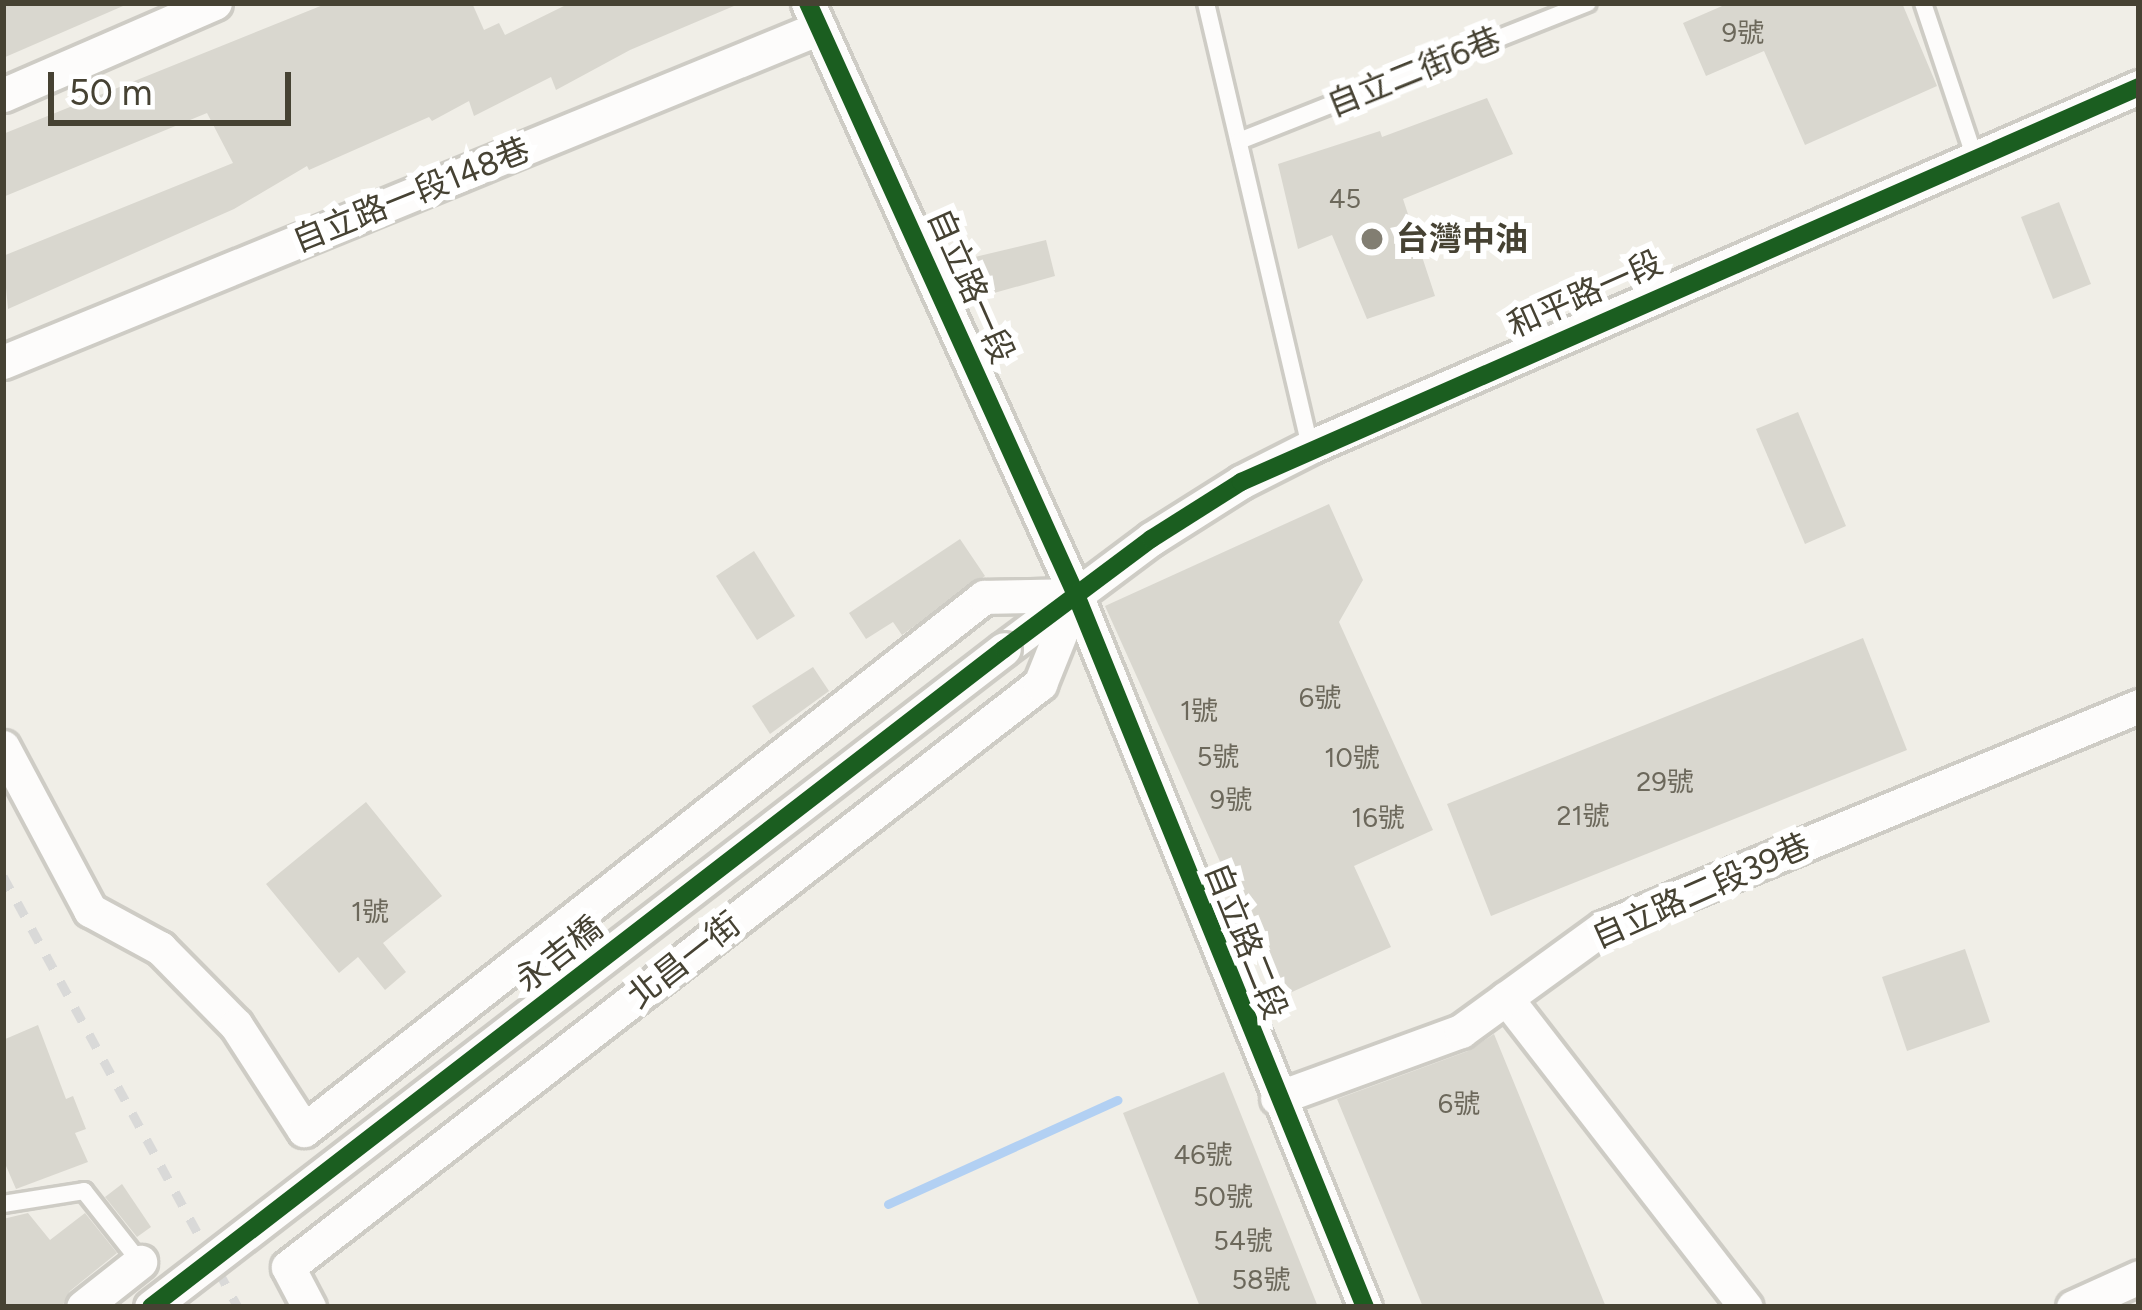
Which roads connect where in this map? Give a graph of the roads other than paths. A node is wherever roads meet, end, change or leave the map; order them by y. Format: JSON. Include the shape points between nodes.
{"nodes":[{"id":1,"x":215,"y":3,"type":"edge"},
{"id":2,"x":1206,"y":3,"type":"edge"},
{"id":3,"x":1588,"y":3,"type":"edge"},
{"id":4,"x":1923,"y":3,"type":"edge"},
{"id":5,"x":813,"y":15,"type":"edge"},
{"id":6,"x":2139,"y":86,"type":"edge"},
{"id":7,"x":3,"y":95,"type":"edge"},
{"id":8,"x":1240,"y":141,"type":"junction"},
{"id":9,"x":1974,"y":155,"type":"junction"},
{"id":10,"x":3,"y":362,"type":"edge"},
{"id":11,"x":1310,"y":447,"type":"junction"},
{"id":12,"x":1076,"y":595,"type":"junction"},
{"id":13,"x":2139,"y":706,"type":"edge"},
{"id":14,"x":3,"y":747,"type":"edge"},
{"id":15,"x":1506,"y":998,"type":"junction"},
{"id":16,"x":1276,"y":1098,"type":"junction"},
{"id":17,"x":3,"y":1204,"type":"edge"},
{"id":18,"x":140,"y":1262,"type":"joint"},
{"id":19,"x":2139,"y":1277,"type":"edge"},
{"id":20,"x":83,"y":1307,"type":"edge"},
{"id":21,"x":151,"y":1307,"type":"edge"},
{"id":22,"x":309,"y":1307,"type":"edge"},
{"id":23,"x":1365,"y":1307,"type":"edge"},
{"id":24,"x":1746,"y":1307,"type":"edge"},
{"id":25,"x":2073,"y":1307,"type":"edge"}],
"edges":[{"from":1,"to":7,"type":"street"},
{"from":2,"to":8,"type":"lane"},
{"from":3,"to":8,"type":"lane","name":"自立二街6巷"},
{"from":4,"to":9,"type":"lane"},
{"from":5,"to":10,"type":"street","name":"自立路一段148巷"},
{"from":5,"to":12,"type":"street","name":"自立路一段"},
{"from":6,"to":9,"type":"street","name":"和平路一段"},
{"from":8,"to":11,"type":"lane"},
{"from":9,"to":11,"type":"street","name":"和平路一段"},
{"from":11,"to":12,"type":"street","name":"和平路一段","via":[[1241,482]]},
{"from":12,"to":14,"type":"street","via":[[985,597],[304,1130],[236,1025],[160,948],[90,910]]},
{"from":12,"to":16,"type":"street","name":"自立路二段"},
{"from":12,"to":21,"type":"street","name":"永吉橋","bridge":true},
{"from":12,"to":22,"type":"street","name":"北昌一街","via":[[1040,684],[288,1267]]},
{"from":13,"to":15,"type":"street","name":"自立路二段39巷","via":[[1603,928]]},
{"from":15,"to":16,"type":"street","name":"自立路二段39巷","via":[[1461,1031]]},
{"from":15,"to":24,"type":"street"},
{"from":16,"to":23,"type":"street","name":"自立路二段"},
{"from":17,"to":18,"type":"lane","via":[[84,1191]]},
{"from":18,"to":20,"type":"street"},
{"from":19,"to":25,"type":"street"}]}
